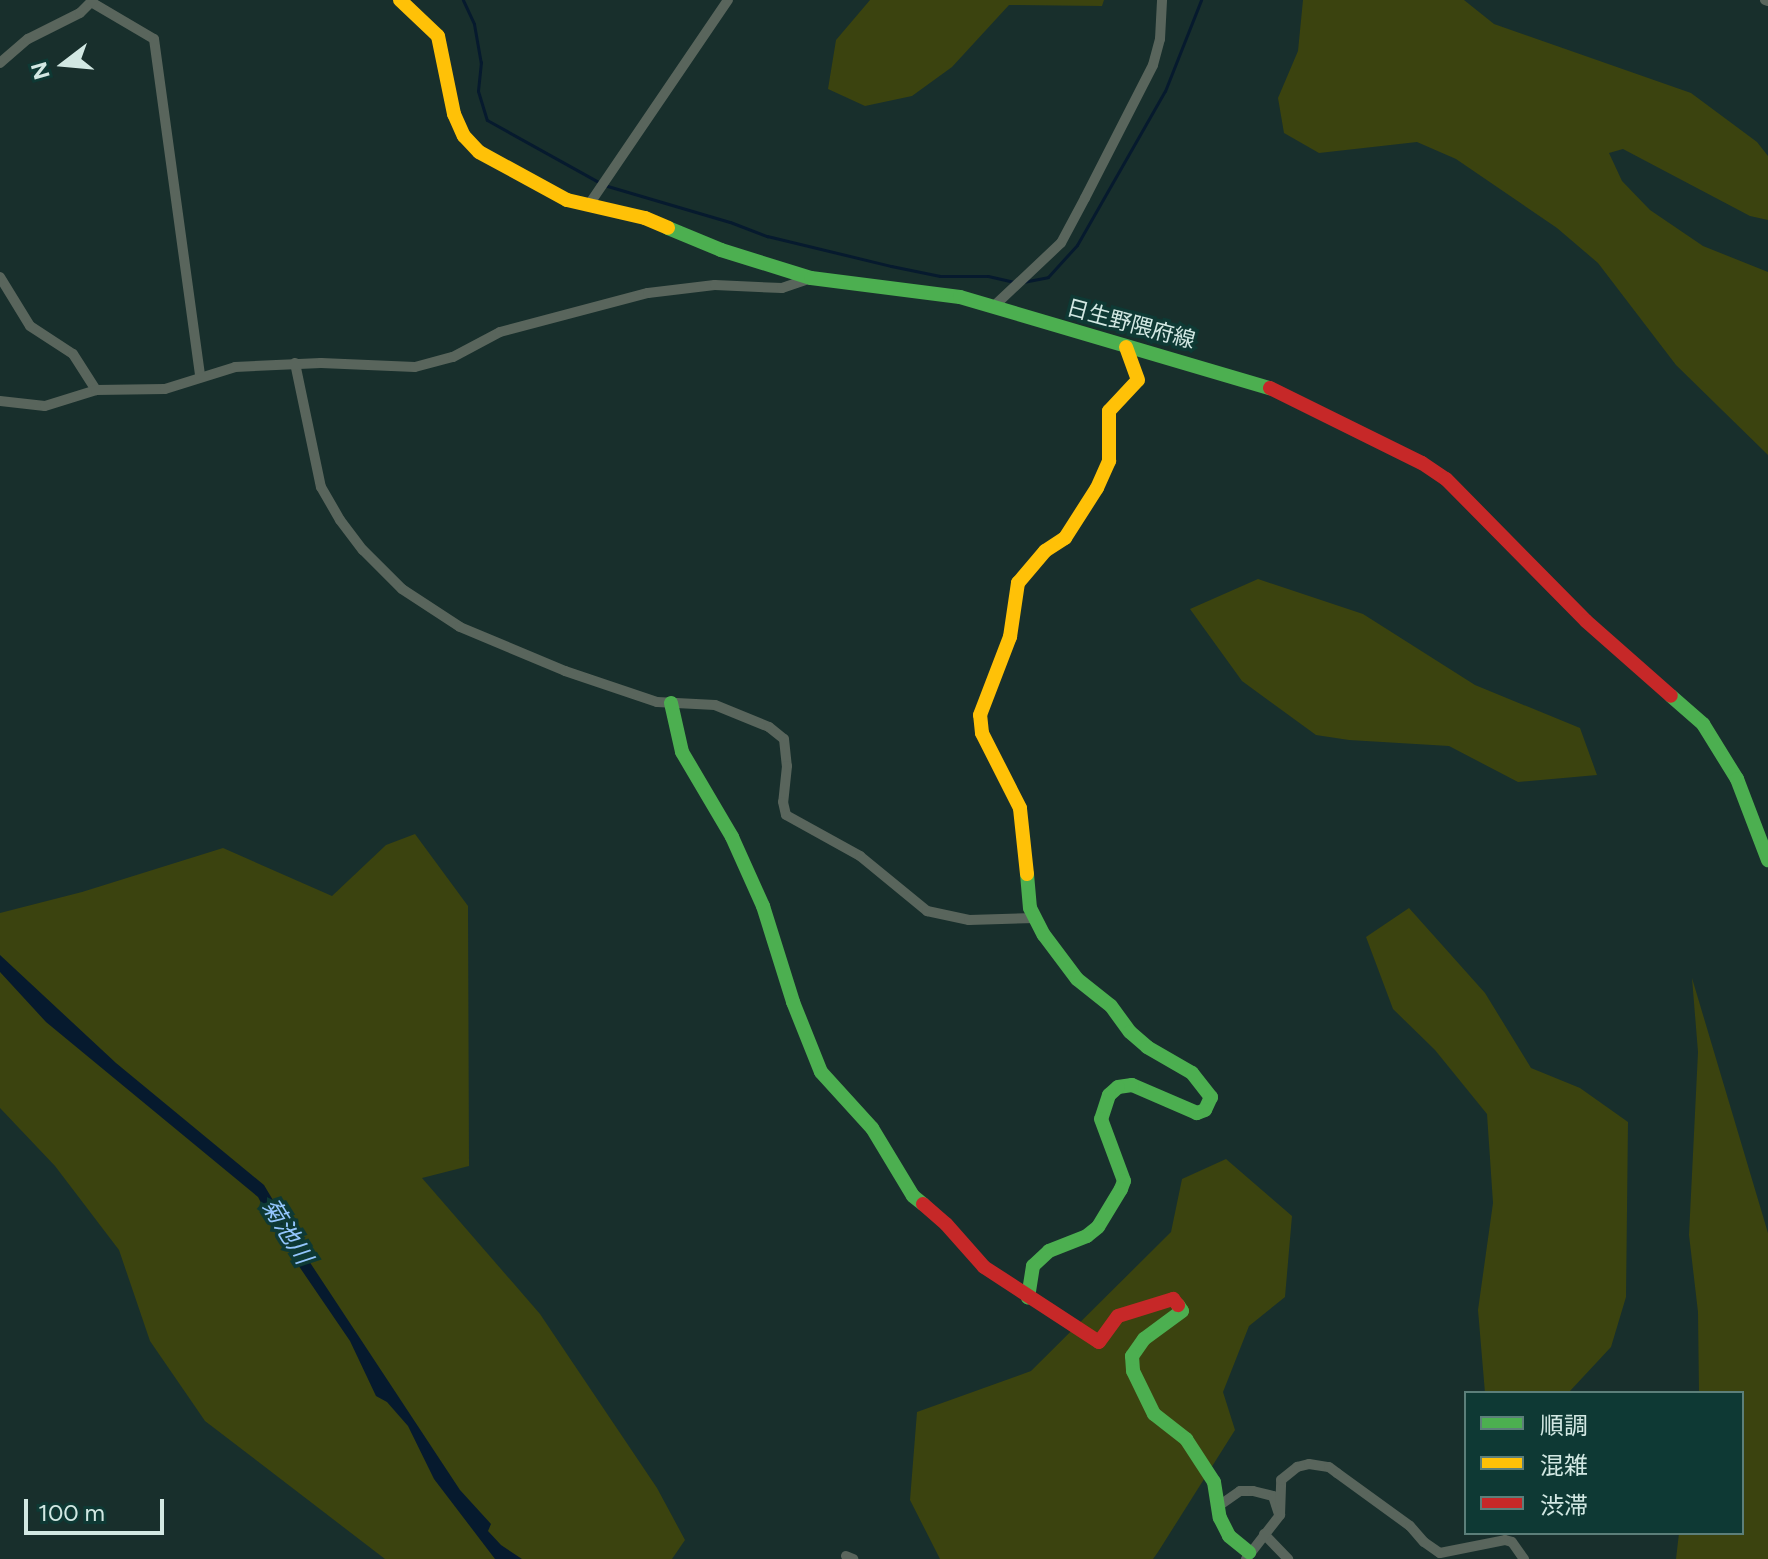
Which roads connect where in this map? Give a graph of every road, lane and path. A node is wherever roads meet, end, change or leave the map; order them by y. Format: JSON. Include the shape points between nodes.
{"nodes":[{"id":1,"x":400,"y":0,"type":"edge"},
{"id":2,"x":728,"y":0,"type":"edge"},
{"id":3,"x":1162,"y":0,"type":"edge"},
{"id":4,"x":92,"y":1,"type":"edge"},
{"id":5,"x":0,"y":63,"type":"edge"},
{"id":6,"x":588,"y":206,"type":"junction"},
{"id":7,"x":0,"y":277,"type":"edge"},
{"id":8,"x":811,"y":278,"type":"junction"},
{"id":9,"x":993,"y":307,"type":"junction"},
{"id":10,"x":1126,"y":347,"type":"junction"},
{"id":11,"x":295,"y":363,"type":"junction"},
{"id":12,"x":200,"y":377,"type":"junction"},
{"id":13,"x":96,"y":390,"type":"junction"},
{"id":14,"x":0,"y":401,"type":"edge"},
{"id":15,"x":671,"y":703,"type":"junction"},
{"id":16,"x":1768,"y":860,"type":"edge"},
{"id":17,"x":1035,"y":918,"type":"junction"},
{"id":18,"x":1028,"y":1298,"type":"junction"},
{"id":19,"x":1220,"y":1505,"type":"junction"},
{"id":20,"x":1279,"y":1516,"type":"junction"},
{"id":21,"x":1264,"y":1534,"type":"junction"},
{"id":22,"x":1247,"y":1557,"type":"edge"},
{"id":23,"x":1288,"y":1559,"type":"edge"},
{"id":24,"x":1524,"y":1559,"type":"edge"}],
"edges":[{"from":1,"to":6,"type":"street","name":"日生野隈府線","via":[[438,36],[454,114],[464,136],[479,152],[542,188]]},
{"from":2,"to":6,"type":"street"},
{"from":3,"to":9,"type":"street","via":[[1153,65],[1061,243]]},
{"from":4,"to":5,"type":"street","via":[[28,39]]},
{"from":4,"to":12,"type":"street","via":[[154,39]]},
{"from":6,"to":8,"type":"street","name":"日生野隈府線","via":[[645,218],[751,261]]},
{"from":7,"to":13,"type":"street","via":[[30,326],[73,354]]},
{"from":8,"to":9,"type":"street","name":"日生野隈府線","via":[[927,291]]},
{"from":8,"to":11,"type":"street","via":[[782,288],[715,285],[648,293],[500,332],[445,360],[415,367]]},
{"from":9,"to":10,"type":"street","name":"日生野隈府線"},
{"from":10,"to":16,"type":"street","name":"日生野隈府線","via":[[1257,382],[1446,479],[1550,587],[1703,724],[1737,779]]},
{"from":10,"to":17,"type":"street","via":[[1138,380],[1109,411],[1109,461],[1065,538],[1045,551],[1018,583],[1010,637],[980,715],[982,733],[1020,808]]},
{"from":11,"to":12,"type":"street","via":[[235,367]]},
{"from":11,"to":15,"type":"street","via":[[321,487],[363,550],[402,589],[460,627],[518,653]]},
{"from":12,"to":13,"type":"street","via":[[165,389]]},
{"from":13,"to":14,"type":"street","via":[[45,406]]},
{"from":15,"to":17,"type":"street","via":[[715,705],[769,727],[784,739],[786,815],[860,856],[927,911],[969,920]]},
{"from":15,"to":18,"type":"street","via":[[682,752],[732,837],[763,906],[821,1072],[872,1128],[913,1196],[984,1267]]},
{"from":17,"to":18,"type":"street","via":[[1077,979],[1111,1006],[1147,1047],[1192,1073],[1211,1097],[1205,1110],[1197,1113],[1132,1085],[1109,1095],[1101,1119],[1124,1181],[1121,1189],[1098,1227],[1049,1251],[1033,1266]]},
{"from":18,"to":19,"type":"street","via":[[1099,1342],[1118,1316],[1173,1299],[1182,1311],[1144,1339],[1132,1356],[1133,1371],[1154,1414],[1186,1439],[1214,1482]]},
{"from":19,"to":20,"type":"street","via":[[1240,1491],[1262,1492],[1273,1496]]},
{"from":19,"to":22,"type":"street","via":[[1229,1536]]},
{"from":20,"to":21,"type":"street"},
{"from":20,"to":24,"type":"street","via":[[1281,1480],[1297,1467],[1329,1467],[1410,1526],[1430,1548],[1451,1552],[1505,1540]]},
{"from":21,"to":22,"type":"street"},
{"from":21,"to":23,"type":"street"}]}
